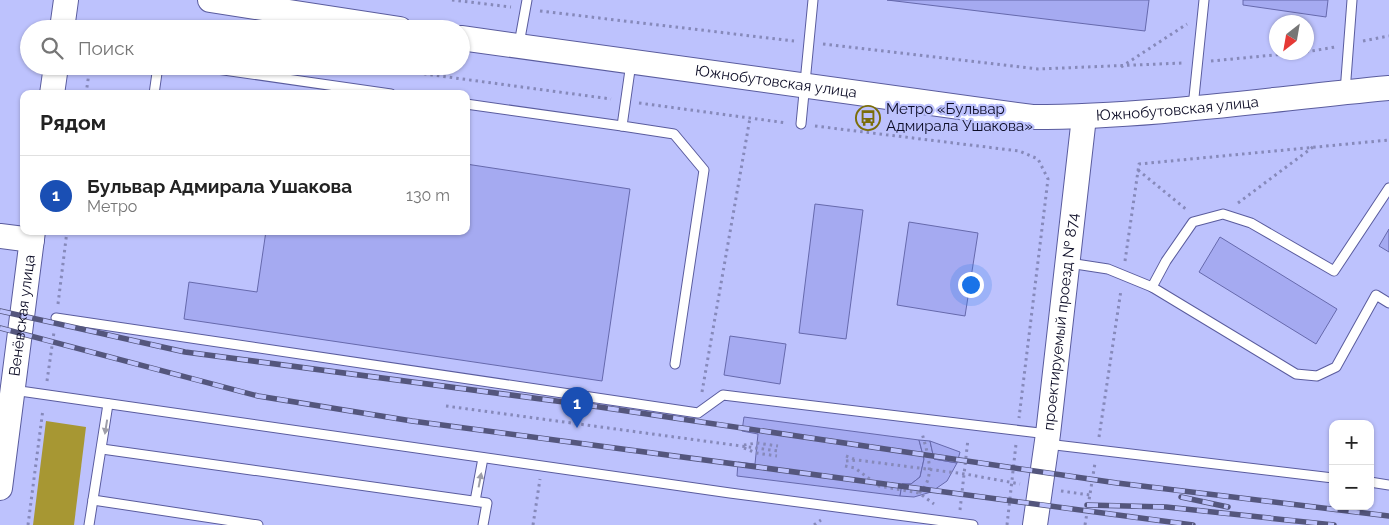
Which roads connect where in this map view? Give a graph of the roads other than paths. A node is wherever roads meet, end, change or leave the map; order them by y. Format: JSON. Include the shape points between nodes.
{"nodes":[{"id":1,"x":66,"y":0,"type":"edge"},
{"id":2,"x":210,"y":0,"type":"edge"},
{"id":3,"x":813,"y":0,"type":"edge"},
{"id":4,"x":1204,"y":0,"type":"edge"},
{"id":5,"x":1352,"y":0,"type":"edge"},
{"id":6,"x":526,"y":5,"type":"edge"},
{"id":7,"x":63,"y":20,"type":"edge"},
{"id":8,"x":341,"y":20,"type":"edge"},
{"id":9,"x":470,"y":39,"type":"edge"},
{"id":10,"x":518,"y":47,"type":"junction"},
{"id":11,"x":631,"y":63,"type":"junction"},
{"id":12,"x":55,"y":75,"type":"edge"},
{"id":13,"x":157,"y":75,"type":"edge"},
{"id":14,"x":259,"y":75,"type":"edge"},
{"id":15,"x":804,"y":87,"type":"junction"},
{"id":16,"x":1389,"y":88,"type":"edge"},
{"id":17,"x":53,"y":90,"type":"edge"},
{"id":18,"x":155,"y":90,"type":"edge"},
{"id":19,"x":363,"y":90,"type":"edge"},
{"id":20,"x":1345,"y":92,"type":"junction"},
{"id":21,"x":470,"y":105,"type":"edge"},
{"id":22,"x":1192,"y":109,"type":"junction"},
{"id":23,"x":1084,"y":117,"type":"junction"},
{"id":24,"x":801,"y":124,"type":"road end"},
{"id":25,"x":622,"y":126,"type":"junction"},
{"id":26,"x":1389,"y":188,"type":"edge"},
{"id":27,"x":0,"y":236,"type":"edge"},
{"id":28,"x":33,"y":236,"type":"edge"},
{"id":29,"x":1068,"y":263,"type":"junction"},
{"id":30,"x":1152,"y":287,"type":"junction"},
{"id":31,"x":1389,"y":303,"type":"edge"},
{"id":32,"x":56,"y":318,"type":"dead end"},
{"id":33,"x":675,"y":364,"type":"dead end"},
{"id":34,"x":12,"y":390,"type":"junction"},
{"id":35,"x":108,"y":404,"type":"junction"},
{"id":36,"x":1047,"y":439,"type":"junction"},
{"id":37,"x":102,"y":449,"type":"junction"},
{"id":38,"x":483,"y":458,"type":"junction"},
{"id":39,"x":1329,"y":478,"type":"edge"},
{"id":40,"x":1374,"y":483,"type":"edge"},
{"id":41,"x":1389,"y":485,"type":"edge"},
{"id":42,"x":0,"y":488,"type":"edge"},
{"id":43,"x":93,"y":500,"type":"junction"},
{"id":44,"x":475,"y":501,"type":"junction"},
{"id":45,"x":89,"y":525,"type":"edge"},
{"id":46,"x":258,"y":525,"type":"edge"},
{"id":47,"x":483,"y":525,"type":"edge"},
{"id":48,"x":974,"y":525,"type":"edge"},
{"id":49,"x":1035,"y":525,"type":"edge"}],
"edges":[{"from":1,"to":7,"type":"street"},
{"from":2,"to":8,"type":"street"},
{"from":3,"to":15,"type":"lane"},
{"from":4,"to":22,"type":"lane"},
{"from":5,"to":20,"type":"lane"},
{"from":6,"to":10,"type":"lane"},
{"from":9,"to":10,"type":"street","name":"Южнобутовская улица"},
{"from":10,"to":11,"type":"street","name":"Южнобутовская улица"},
{"from":11,"to":15,"type":"street","name":"Южнобутовская улица"},
{"from":11,"to":25,"type":"lane"},
{"from":12,"to":17,"type":"street"},
{"from":13,"to":18,"type":"lane"},
{"from":14,"to":19,"type":"lane"},
{"from":15,"to":23,"type":"street","name":"Южнобутовская улица","via":[[1032,117]]},
{"from":15,"to":24,"type":"lane"},
{"from":16,"to":20,"type":"street","name":"Южнобутовская улица"},
{"from":20,"to":22,"type":"street","name":"Южнобутовская улица"},
{"from":21,"to":25,"type":"lane"},
{"from":22,"to":23,"type":"street","name":"Южнобутовская улица"},
{"from":23,"to":29,"type":"street","name":"проектируемый проезд № 874"},
{"from":25,"to":33,"type":"lane","via":[[674,134],[704,170]]},
{"from":26,"to":30,"type":"lane","via":[[1334,270],[1251,223],[1223,214],[1193,222]]},
{"from":27,"to":28,"type":"street"},
{"from":28,"to":34,"type":"street","name":"Венёвская улица"},
{"from":29,"to":30,"type":"lane","via":[[1108,270]]},
{"from":29,"to":36,"type":"street","name":"проектируемый проезд № 874"},
{"from":30,"to":31,"type":"lane","via":[[1296,374],[1317,376],[1336,367],[1376,295]]},
{"from":32,"to":36,"type":"lane","via":[[698,413],[723,395],[1018,432]]},
{"from":34,"to":35,"type":"lane"},
{"from":34,"to":42,"type":"street","name":"Венёвская улица"},
{"from":35,"to":37,"type":"lane","one_way":true},
{"from":35,"to":38,"type":"lane"},
{"from":36,"to":39,"type":"lane","via":[[1098,449]]},
{"from":36,"to":49,"type":"street","name":"проектируемый проезд № 874"},
{"from":37,"to":43,"type":"lane"},
{"from":37,"to":44,"type":"lane"},
{"from":44,"to":38,"type":"lane","one_way":true},
{"from":38,"to":48,"type":"lane"},
{"from":40,"to":41,"type":"lane"},
{"from":43,"to":45,"type":"lane"},
{"from":43,"to":46,"type":"lane"},
{"from":44,"to":47,"type":"lane","via":[[487,503]]}]}
